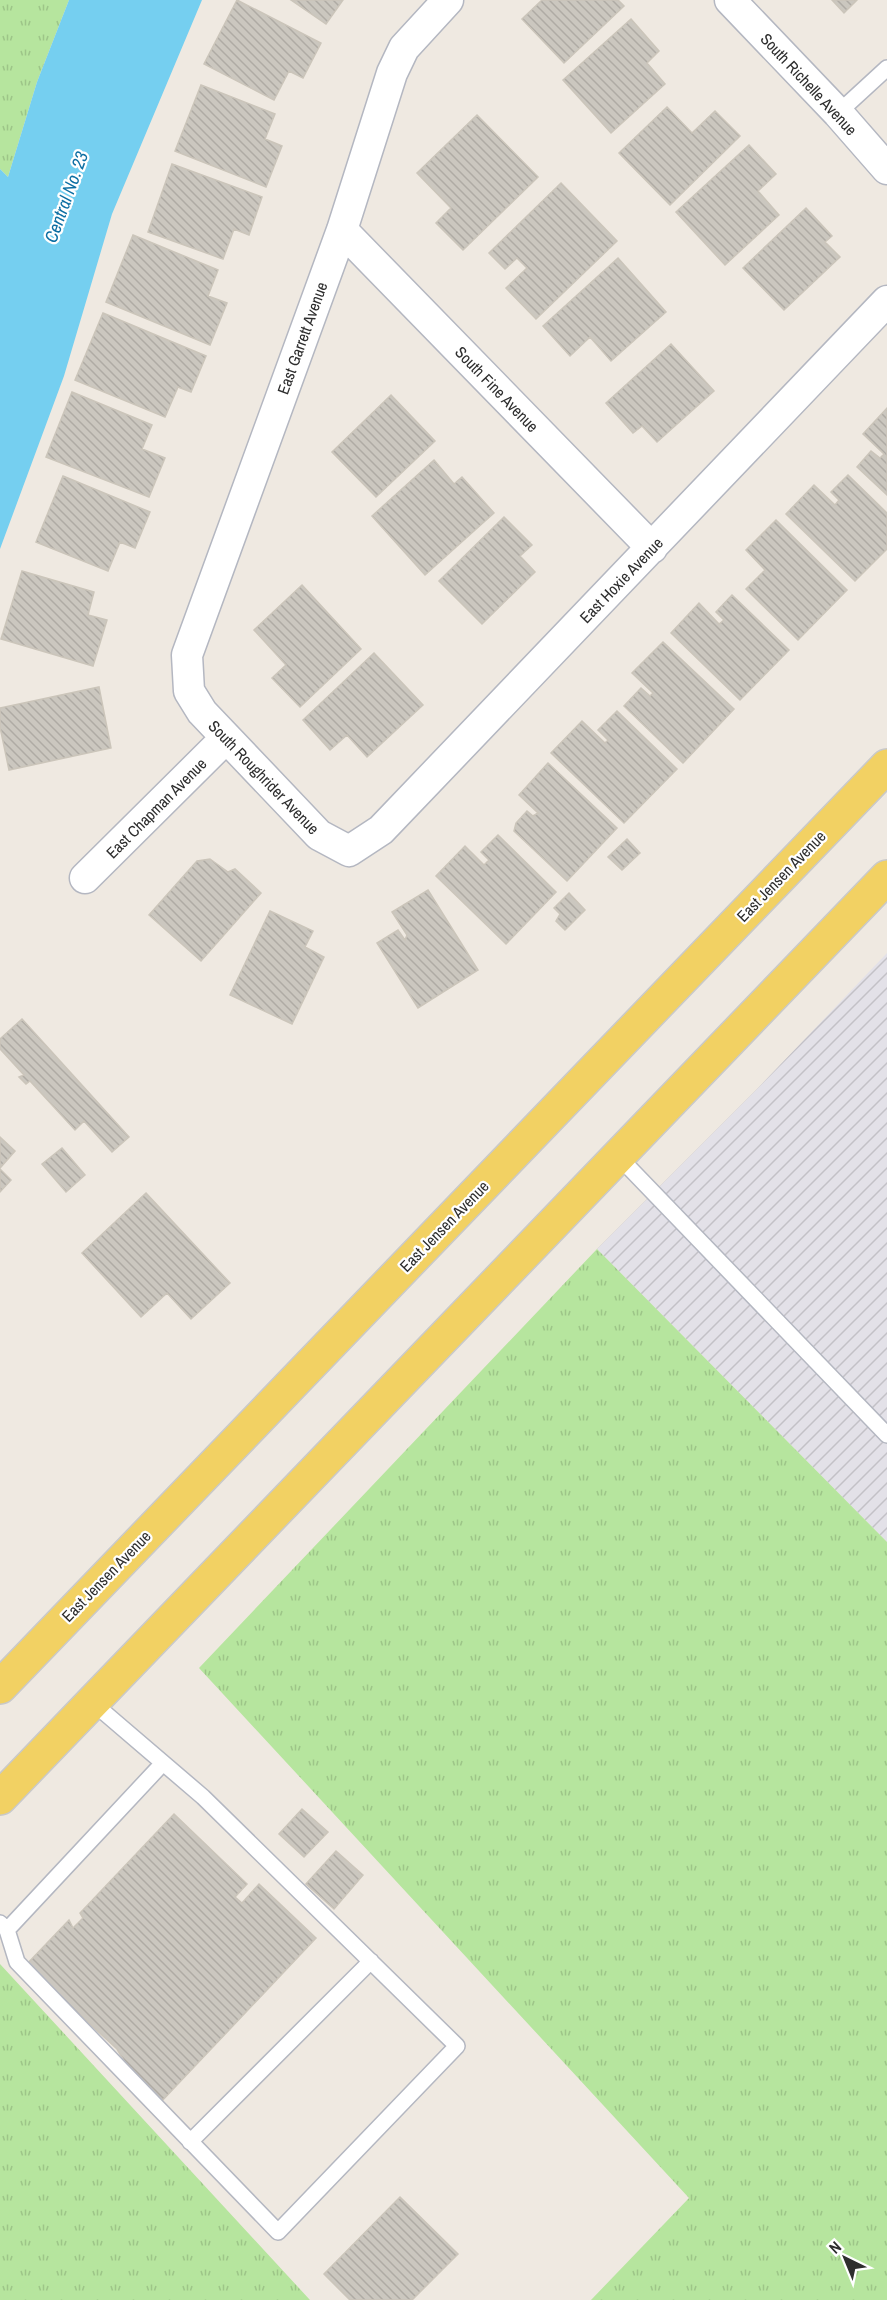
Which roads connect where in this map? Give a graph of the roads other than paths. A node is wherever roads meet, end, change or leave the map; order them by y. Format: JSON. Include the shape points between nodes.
{"nodes":[{"id":1,"x":448,"y":0,"type":"edge"},
{"id":2,"x":730,"y":0,"type":"edge"},
{"id":3,"x":887,"y":68,"type":"edge"},
{"id":4,"x":838,"y":113,"type":"junction"},
{"id":5,"x":887,"y":169,"type":"edge"},
{"id":6,"x":342,"y":230,"type":"junction"},
{"id":7,"x":887,"y":301,"type":"edge"},
{"id":8,"x":652,"y":548,"type":"junction"},
{"id":9,"x":189,"y":691,"type":"joint"},
{"id":10,"x":226,"y":738,"type":"junction"},
{"id":11,"x":887,"y":766,"type":"edge"},
{"id":12,"x":349,"y":851,"type":"joint"},
{"id":13,"x":887,"y":877,"type":"edge"},
{"id":14,"x":85,"y":878,"type":"dead end"},
{"id":15,"x":618,"y":1156,"type":"junction"},
{"id":16,"x":887,"y":1435,"type":"edge"},
{"id":17,"x":0,"y":1687,"type":"edge"},
{"id":18,"x":92,"y":1702,"type":"junction"},
{"id":19,"x":163,"y":1763,"type":"junction"},
{"id":20,"x":0,"y":1798,"type":"edge"},
{"id":21,"x":3,"y":1926,"type":"edge"},
{"id":22,"x":371,"y":1961,"type":"junction"},
{"id":23,"x":190,"y":2142,"type":"junction"}],
"edges":[{"from":1,"to":6,"type":"street","name":"East Garrett Avenue","via":[[404,48],[392,73]]},
{"from":2,"to":4,"type":"street","name":"South Richelle Avenue"},
{"from":3,"to":4,"type":"lane"},
{"from":4,"to":5,"type":"street","name":"South Richelle Avenue"},
{"from":6,"to":8,"type":"street","name":"South Fine Avenue"},
{"from":6,"to":9,"type":"street","name":"East Garrett Avenue","via":[[187,655]]},
{"from":7,"to":8,"type":"street","name":"East Hoxie Avenue"},
{"from":8,"to":12,"type":"street","name":"East Hoxie Avenue","via":[[381,830]]},
{"from":9,"to":10,"type":"street","name":"South Roughrider Avenue"},
{"from":10,"to":12,"type":"street","name":"South Roughrider Avenue","via":[[319,835]]},
{"from":10,"to":14,"type":"street","name":"East Chapman Avenue"},
{"from":11,"to":17,"type":"main road","name":"East Jensen Avenue"},
{"from":13,"to":15,"type":"main road"},
{"from":15,"to":16,"type":"lane"},
{"from":15,"to":18,"type":"main road"},
{"from":18,"to":19,"type":"lane"},
{"from":18,"to":20,"type":"main road"},
{"from":19,"to":21,"type":"lane"},
{"from":19,"to":22,"type":"lane"},
{"from":21,"to":23,"type":"lane","via":[[17,1962]]},
{"from":22,"to":23,"type":"lane"},
{"from":22,"to":23,"type":"lane","via":[[457,2046],[278,2232]]}]}
